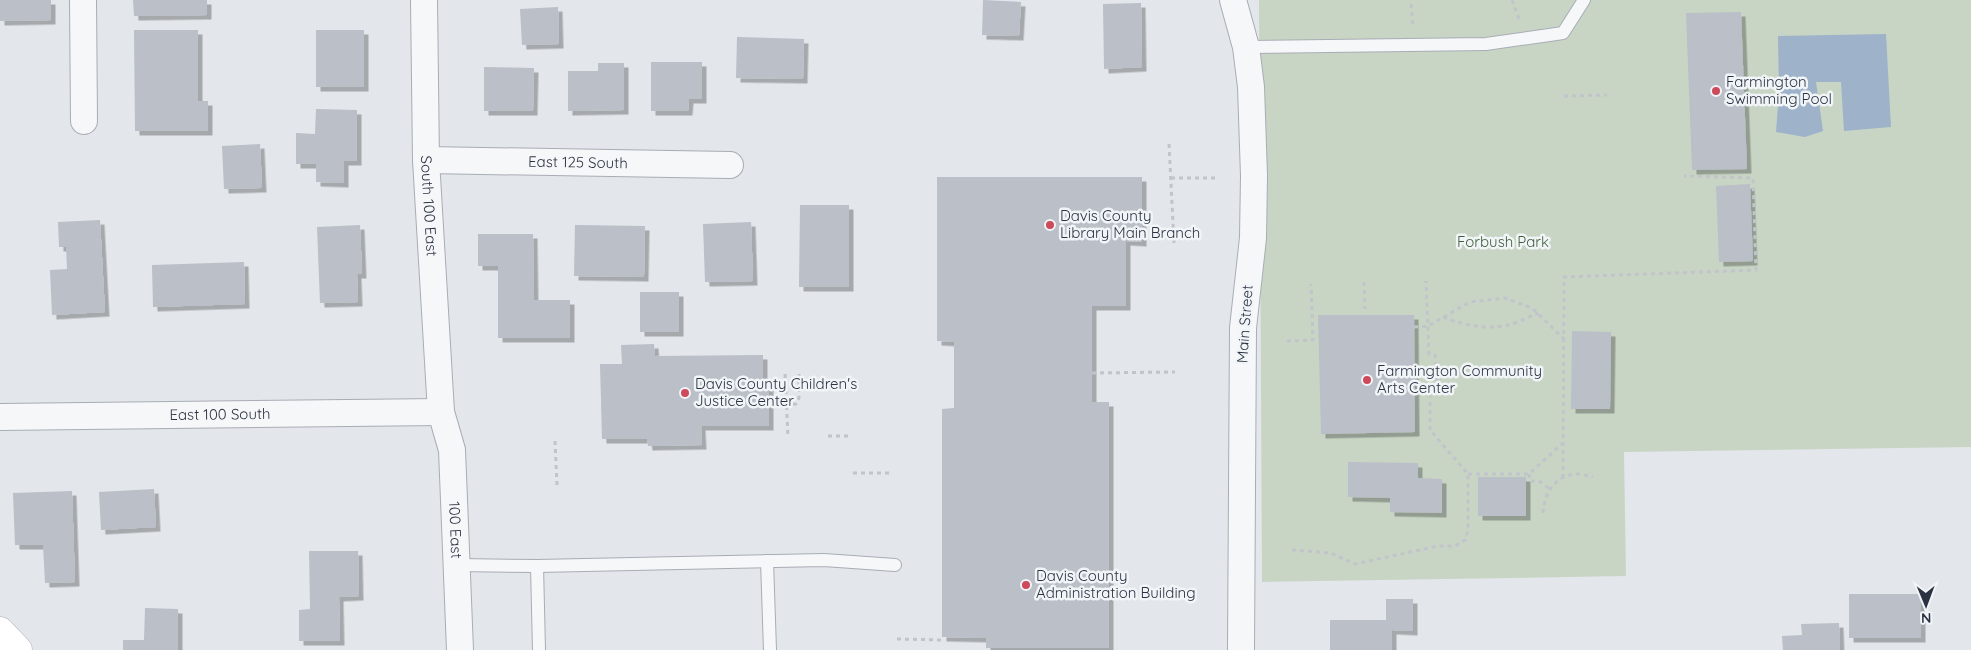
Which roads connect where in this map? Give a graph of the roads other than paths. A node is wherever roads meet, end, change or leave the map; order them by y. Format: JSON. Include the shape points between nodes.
{"nodes":[{"id":1,"x":83,"y":0,"type":"edge"},
{"id":2,"x":424,"y":0,"type":"edge"},
{"id":3,"x":1233,"y":0,"type":"edge"},
{"id":4,"x":1584,"y":0,"type":"edge"},
{"id":5,"x":1246,"y":47,"type":"junction"},
{"id":6,"x":84,"y":121,"type":"dead end"},
{"id":7,"x":426,"y":160,"type":"junction"},
{"id":8,"x":730,"y":165,"type":"dead end"},
{"id":9,"x":441,"y":412,"type":"junction"},
{"id":10,"x":0,"y":417,"type":"edge"},
{"id":11,"x":767,"y":561,"type":"junction"},
{"id":12,"x":456,"y":565,"type":"junction"},
{"id":13,"x":895,"y":565,"type":"dead end"},
{"id":14,"x":537,"y":566,"type":"junction"},
{"id":15,"x":0,"y":632,"type":"edge"},
{"id":16,"x":18,"y":650,"type":"edge"},
{"id":17,"x":460,"y":650,"type":"edge"},
{"id":18,"x":539,"y":650,"type":"edge"},
{"id":19,"x":770,"y":650,"type":"edge"},
{"id":20,"x":1241,"y":650,"type":"edge"}],
"edges":[{"from":1,"to":6,"type":"street"},
{"from":2,"to":7,"type":"street","name":"South 100 East"},
{"from":3,"to":5,"type":"street","name":"Main Street"},
{"from":4,"to":5,"type":"lane","via":[[1562,34],[1486,44]]},
{"from":5,"to":20,"type":"street","name":"Main Street","via":[[1251,87],[1254,176],[1253,238],[1243,328]]},
{"from":7,"to":8,"type":"street","name":"East 125 South"},
{"from":7,"to":9,"type":"street","name":"South 100 East"},
{"from":9,"to":10,"type":"street","name":"East 100 South"},
{"from":9,"to":12,"type":"street","name":"100 East","via":[[452,450]]},
{"from":11,"to":13,"type":"lane","via":[[824,560]]},
{"from":11,"to":14,"type":"lane"},
{"from":11,"to":19,"type":"lane"},
{"from":12,"to":14,"type":"lane"},
{"from":12,"to":17,"type":"street","name":"100 East"},
{"from":14,"to":18,"type":"lane"},
{"from":15,"to":16,"type":"main road"}]}
